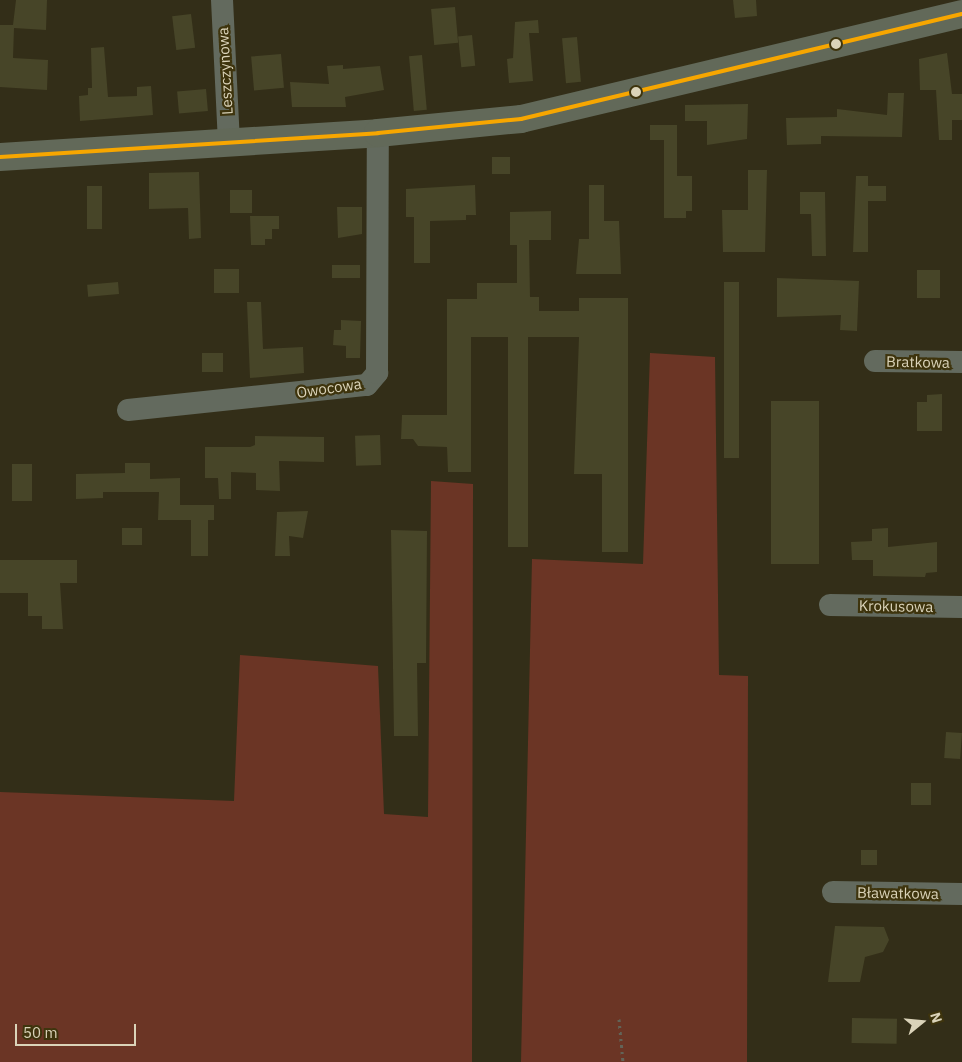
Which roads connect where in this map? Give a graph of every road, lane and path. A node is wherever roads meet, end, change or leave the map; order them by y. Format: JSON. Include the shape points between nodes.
{"nodes":[{"id":1,"x":222,"y":0,"type":"edge"},
{"id":2,"x":962,"y":14,"type":"edge"},
{"id":3,"x":378,"y":133,"type":"junction"},
{"id":4,"x":229,"y":142,"type":"junction"},
{"id":5,"x":0,"y":157,"type":"edge"},
{"id":6,"x":875,"y":361,"type":"dead end"},
{"id":7,"x":962,"y":362,"type":"edge"},
{"id":8,"x":128,"y":410,"type":"dead end"},
{"id":9,"x":830,"y":605,"type":"dead end"},
{"id":10,"x":962,"y":607,"type":"edge"},
{"id":11,"x":833,"y":892,"type":"dead end"},
{"id":12,"x":962,"y":894,"type":"edge"},
{"id":13,"x":619,"y":1019,"type":"dead end"},
{"id":14,"x":623,"y":1062,"type":"edge"}],
"edges":[{"from":1,"to":4,"type":"street","name":"Leszczynowa"},
{"from":2,"to":3,"type":"main road","via":[[521,119]]},
{"from":3,"to":4,"type":"main road"},
{"from":3,"to":8,"type":"street","name":"Owocowa","via":[[377,373],[367,385]]},
{"from":4,"to":5,"type":"main road"},
{"from":6,"to":7,"type":"street","name":"Bratkowa"},
{"from":9,"to":10,"type":"street","name":"Krokusowa"},
{"from":11,"to":12,"type":"street","name":"Bławatkowa"},
{"from":13,"to":14,"type":"path"}]}
